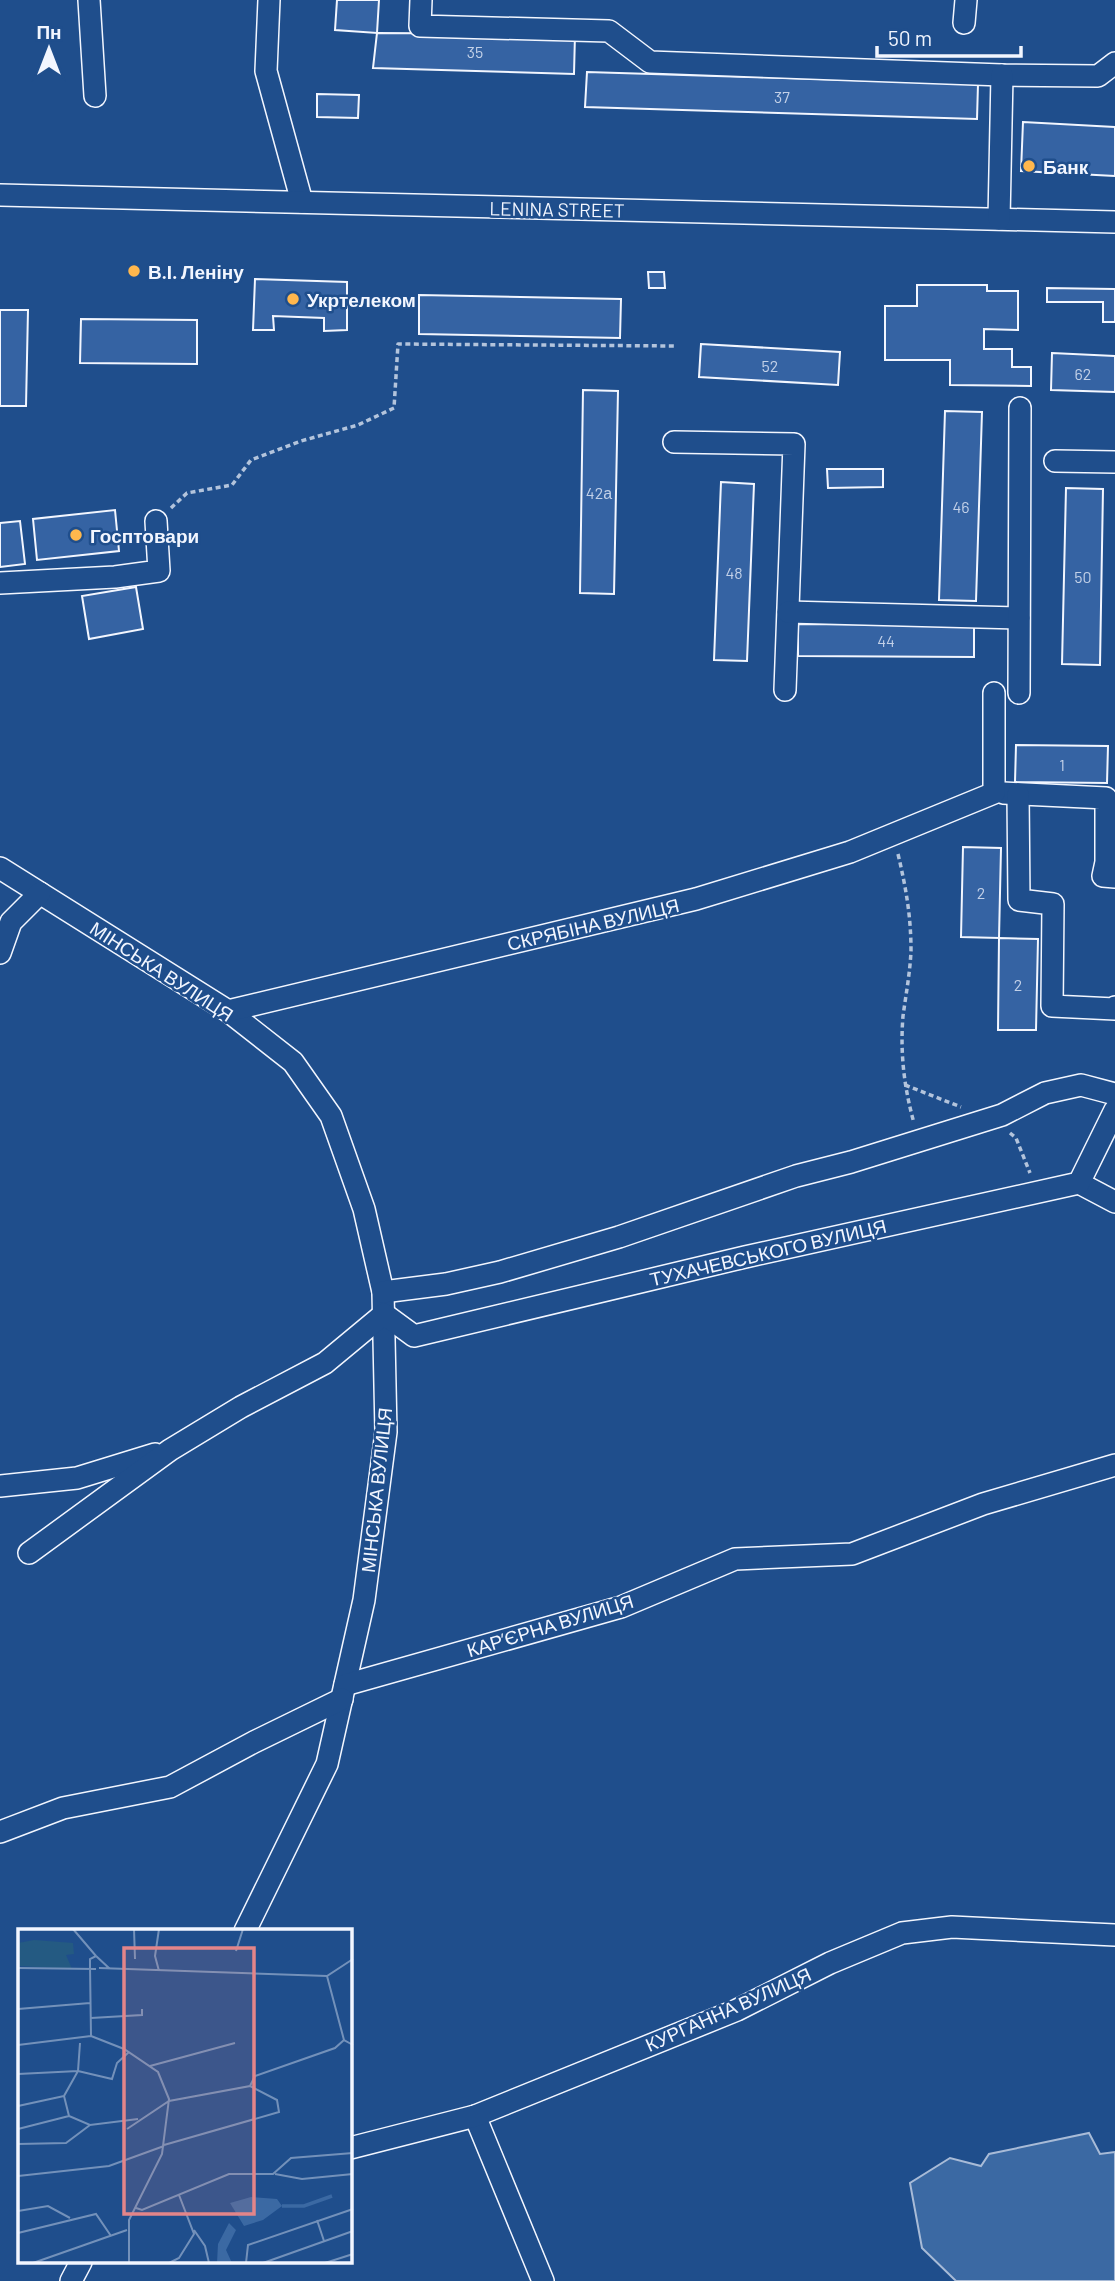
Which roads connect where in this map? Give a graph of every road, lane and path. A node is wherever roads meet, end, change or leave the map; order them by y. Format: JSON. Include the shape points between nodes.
{"nodes":[{"id":1,"x":89,"y":0,"type":"edge"},
{"id":2,"x":269,"y":0,"type":"edge"},
{"id":3,"x":421,"y":0,"type":"edge"},
{"id":4,"x":966,"y":0,"type":"edge"},
{"id":5,"x":964,"y":23,"type":"dead end"},
{"id":6,"x":1115,"y":63,"type":"edge"},
{"id":7,"x":1002,"y":75,"type":"junction"},
{"id":8,"x":95,"y":96,"type":"dead end"},
{"id":9,"x":0,"y":195,"type":"edge"},
{"id":10,"x":302,"y":202,"type":"junction"},
{"id":11,"x":999,"y":219,"type":"junction"},
{"id":12,"x":1115,"y":222,"type":"edge"},
{"id":13,"x":675,"y":346,"type":"dead end"},
{"id":14,"x":1020,"y":408,"type":"dead end"},
{"id":15,"x":674,"y":442,"type":"dead end"},
{"id":16,"x":1055,"y":461,"type":"dead end"},
{"id":17,"x":1115,"y":462,"type":"edge"},
{"id":18,"x":156,"y":521,"type":"joint"},
{"id":19,"x":0,"y":583,"type":"edge"},
{"id":20,"x":788,"y":612,"type":"junction"},
{"id":21,"x":1019,"y":618,"type":"junction"},
{"id":22,"x":785,"y":690,"type":"dead end"},
{"id":23,"x":994,"y":693,"type":"dead end"},
{"id":24,"x":1019,"y":693,"type":"dead end"},
{"id":25,"x":994,"y":793,"type":"junction"},
{"id":26,"x":1018,"y":794,"type":"junction"},
{"id":27,"x":893,"y":835,"type":"junction"},
{"id":28,"x":0,"y":868,"type":"edge"},
{"id":29,"x":1115,"y":877,"type":"edge"},
{"id":30,"x":40,"y":893,"type":"junction"},
{"id":31,"x":0,"y":953,"type":"edge"},
{"id":32,"x":1115,"y":1007,"type":"edge"},
{"id":33,"x":228,"y":1011,"type":"junction"},
{"id":34,"x":1115,"y":1094,"type":"edge"},
{"id":35,"x":1115,"y":1110,"type":"edge"},
{"id":36,"x":919,"y":1140,"type":"junction"},
{"id":37,"x":1079,"y":1183,"type":"junction"},
{"id":38,"x":1115,"y":1202,"type":"edge"},
{"id":39,"x":383,"y":1292,"type":"junction"},
{"id":40,"x":384,"y":1314,"type":"junction"},
{"id":41,"x":170,"y":1450,"type":"junction"},
{"id":42,"x":1115,"y":1465,"type":"edge"},
{"id":43,"x":0,"y":1486,"type":"edge"},
{"id":44,"x":29,"y":1553,"type":"dead end"},
{"id":45,"x":344,"y":1692,"type":"junction"},
{"id":46,"x":0,"y":1832,"type":"edge"},
{"id":47,"x":246,"y":1929,"type":"edge"},
{"id":48,"x":1115,"y":1935,"type":"edge"},
{"id":49,"x":475,"y":2116,"type":"junction"},
{"id":50,"x":352,"y":2147,"type":"edge"},
{"id":51,"x":80,"y":2264,"type":"edge"},
{"id":52,"x":71,"y":2281,"type":"edge"},
{"id":53,"x":543,"y":2281,"type":"edge"}],
"edges":[{"from":1,"to":8,"type":"street"},
{"from":2,"to":10,"type":"street","via":[[266,71]]},
{"from":3,"to":7,"type":"street","via":[[421,26],[609,31],[650,62]]},
{"from":4,"to":5,"type":"street"},
{"from":6,"to":7,"type":"street","via":[[1098,76]]},
{"from":7,"to":11,"type":"street"},
{"from":9,"to":10,"type":"street","name":"LENINA STREET"},
{"from":10,"to":11,"type":"street","name":"LENINA STREET"},
{"from":11,"to":12,"type":"street","name":"LENINA STREET"},
{"from":13,"to":18,"type":"path","via":[[398,344],[394,408],[358,425],[251,460],[232,485],[187,493]]},
{"from":14,"to":21,"type":"street"},
{"from":15,"to":20,"type":"street","via":[[794,444]]},
{"from":16,"to":17,"type":"street"},
{"from":18,"to":19,"type":"street","via":[[159,571]]},
{"from":20,"to":21,"type":"street"},
{"from":20,"to":22,"type":"street"},
{"from":21,"to":24,"type":"street"},
{"from":23,"to":25,"type":"street"},
{"from":25,"to":26,"type":"street"},
{"from":25,"to":27,"type":"street","name":"СКРЯБІНА ВУЛИЦЯ"},
{"from":26,"to":29,"type":"street","via":[[1106,798],[1103,876]]},
{"from":26,"to":32,"type":"street","via":[[1019,900],[1054,904],[1052,1006]]},
{"from":27,"to":33,"type":"street","name":"СКРЯБІНА ВУЛИЦЯ","via":[[696,899]]},
{"from":27,"to":36,"type":"path","via":[[909,903],[911,953],[901,1059]]},
{"from":28,"to":30,"type":"street","name":"МІНСЬКА ВУЛИЦЯ"},
{"from":30,"to":31,"type":"street","via":[[11,922]]},
{"from":30,"to":33,"type":"street","name":"МІНСЬКА ВУЛИЦЯ"},
{"from":33,"to":39,"type":"street","name":"МІНСЬКА ВУЛИЦЯ","via":[[293,1062],[331,1116],[364,1209]]},
{"from":34,"to":36,"type":"street","via":[[1081,1085],[1045,1093],[1002,1115]]},
{"from":35,"to":37,"type":"street"},
{"from":36,"to":39,"type":"street","via":[[500,1272]]},
{"from":37,"to":38,"type":"street"},
{"from":37,"to":40,"type":"street","name":"ТУХАЧЕВСЬКОГО ВУЛИЦЯ","via":[[414,1336]]},
{"from":39,"to":40,"type":"street","name":"МІНСЬКА ВУЛИЦЯ"},
{"from":40,"to":41,"type":"street","via":[[325,1363]]},
{"from":40,"to":45,"type":"street","name":"МІНСЬКА ВУЛИЦЯ","via":[[386,1432],[364,1600]]},
{"from":41,"to":43,"type":"street","via":[[77,1478]]},
{"from":41,"to":44,"type":"street"},
{"from":42,"to":45,"type":"street","name":"КАР’ЄРНА ВУЛИЦЯ","via":[[983,1504],[852,1554],[735,1559],[621,1607]]},
{"from":45,"to":46,"type":"street","name":"КАР’ЄРНА ВУЛИЦЯ","via":[[170,1787],[63,1808]]},
{"from":45,"to":47,"type":"street","name":"МІНСЬКА ВУЛИЦЯ","via":[[327,1764]]},
{"from":48,"to":49,"type":"street","name":"КУРГАННА ВУЛИЦЯ","via":[[952,1927],[902,1933],[737,2010]]},
{"from":49,"to":50,"type":"street","name":"КУРГАННА ВУЛИЦЯ"},
{"from":49,"to":53,"type":"street"},
{"from":51,"to":52,"type":"street"}]}
